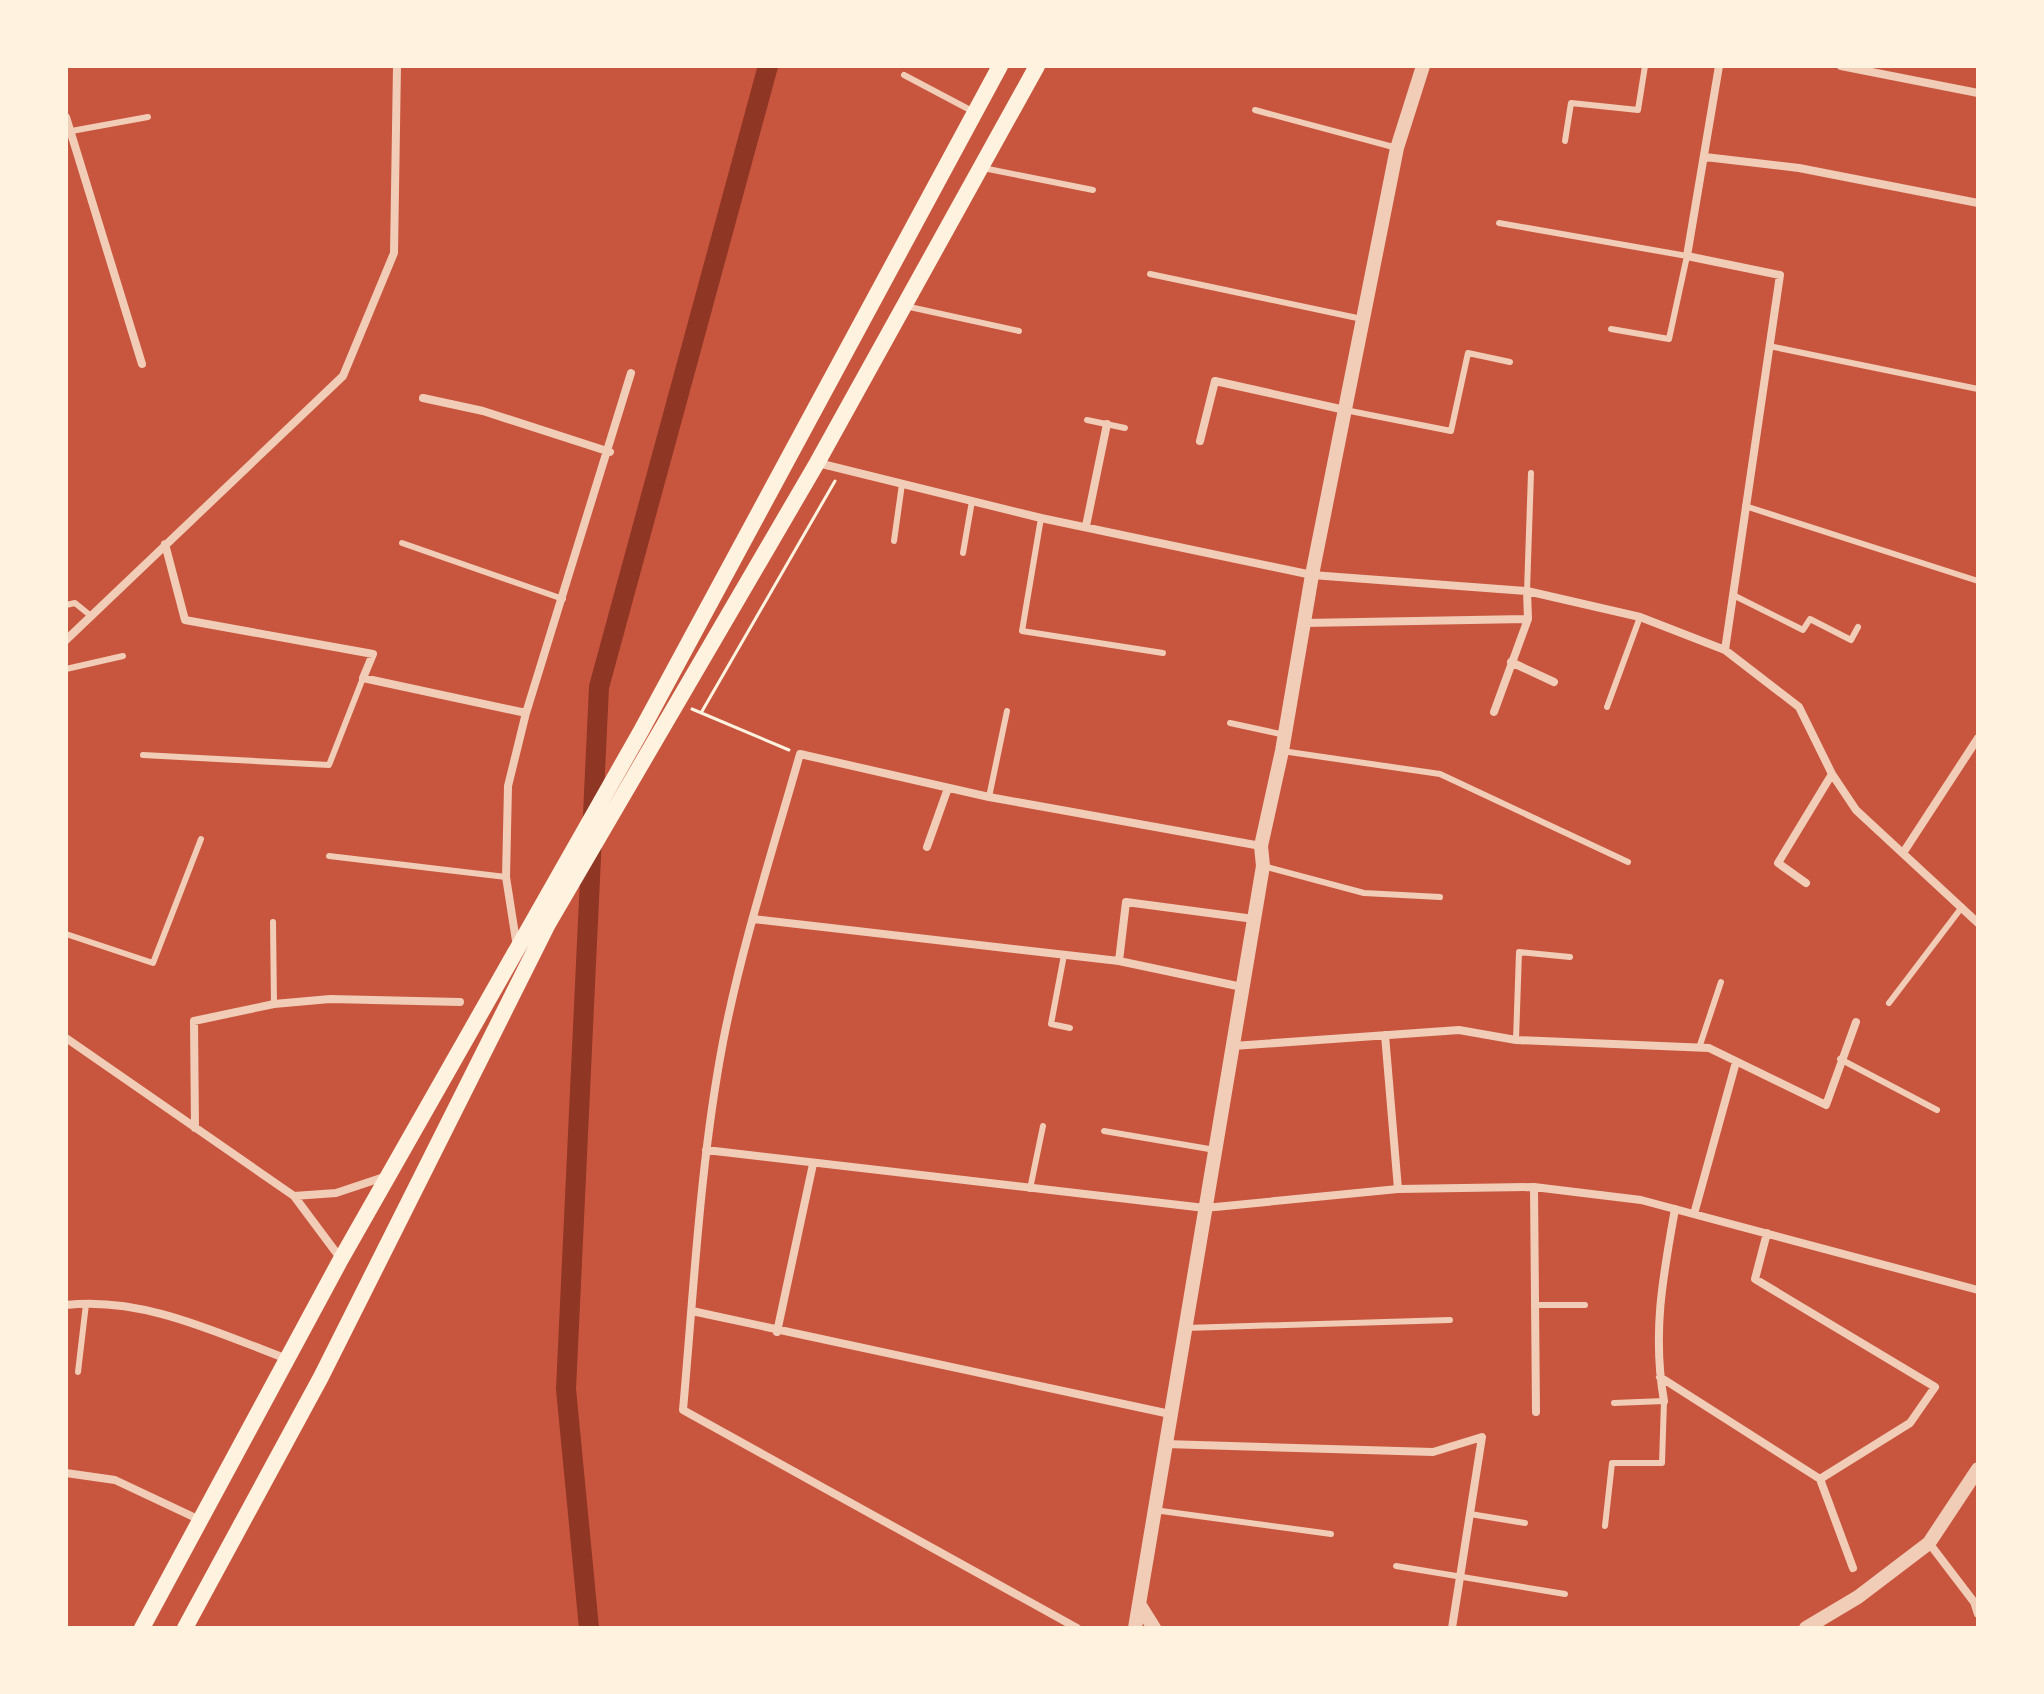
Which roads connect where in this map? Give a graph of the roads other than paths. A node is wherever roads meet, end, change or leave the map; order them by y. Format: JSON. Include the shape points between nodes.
{"nodes":[{"id":1,"x":397,"y":66,"type":"edge"},
{"id":2,"x":1000,"y":66,"type":"edge"},
{"id":3,"x":1037,"y":66,"type":"edge"},
{"id":4,"x":1423,"y":66,"type":"edge"},
{"id":5,"x":1645,"y":66,"type":"edge"},
{"id":6,"x":1719,"y":66,"type":"edge"},
{"id":7,"x":1841,"y":66,"type":"edge"},
{"id":8,"x":904,"y":75,"type":"dead end"},
{"id":9,"x":1978,"y":93,"type":"edge"},
{"id":10,"x":1255,"y":110,"type":"dead end"},
{"id":11,"x":974,"y":112,"type":"junction"},
{"id":12,"x":66,"y":117,"type":"edge"},
{"id":13,"x":148,"y":117,"type":"dead end"},
{"id":14,"x":964,"y":130,"type":"junction"},
{"id":15,"x":68,"y":132,"type":"edge"},
{"id":16,"x":1565,"y":141,"type":"dead end"},
{"id":17,"x":991,"y":148,"type":"junction"},
{"id":18,"x":1397,"y":148,"type":"junction"},
{"id":19,"x":1705,"y":157,"type":"junction"},
{"id":20,"x":980,"y":168,"type":"junction"},
{"id":21,"x":935,"y":186,"type":"junction"},
{"id":22,"x":1093,"y":190,"type":"dead end"},
{"id":23,"x":961,"y":199,"type":"junction"},
{"id":24,"x":1978,"y":203,"type":"edge"},
{"id":25,"x":1499,"y":223,"type":"dead end"},
{"id":26,"x":1687,"y":256,"type":"junction"},
{"id":27,"x":1150,"y":274,"type":"dead end"},
{"id":28,"x":903,"y":305,"type":"junction"},
{"id":29,"x":1363,"y":319,"type":"junction"},
{"id":30,"x":1611,"y":329,"type":"dead end"},
{"id":31,"x":1019,"y":331,"type":"dead end"},
{"id":32,"x":1769,"y":346,"type":"junction"},
{"id":33,"x":1510,"y":362,"type":"dead end"},
{"id":34,"x":142,"y":364,"type":"dead end"},
{"id":35,"x":631,"y":373,"type":"dead end"},
{"id":36,"x":1978,"y":389,"type":"edge"},
{"id":37,"x":423,"y":398,"type":"dead end"},
{"id":38,"x":1345,"y":410,"type":"junction"},
{"id":39,"x":1087,"y":420,"type":"dead end"},
{"id":40,"x":1107,"y":424,"type":"junction"},
{"id":41,"x":1125,"y":428,"type":"dead end"},
{"id":42,"x":1200,"y":441,"type":"dead end"},
{"id":43,"x":610,"y":452,"type":"junction"},
{"id":44,"x":817,"y":463,"type":"junction"},
{"id":45,"x":1531,"y":473,"type":"dead end"},
{"id":46,"x":902,"y":484,"type":"junction"},
{"id":47,"x":972,"y":501,"type":"junction"},
{"id":48,"x":1745,"y":506,"type":"junction"},
{"id":49,"x":1041,"y":518,"type":"junction"},
{"id":50,"x":1086,"y":526,"type":"junction"},
{"id":51,"x":894,"y":541,"type":"dead end"},
{"id":52,"x":402,"y":543,"type":"dead end"},
{"id":53,"x":165,"y":544,"type":"junction"},
{"id":54,"x":963,"y":553,"type":"dead end"},
{"id":55,"x":1312,"y":575,"type":"junction"},
{"id":56,"x":1978,"y":581,"type":"edge"},
{"id":57,"x":1527,"y":591,"type":"junction"},
{"id":58,"x":1733,"y":595,"type":"junction"},
{"id":59,"x":563,"y":599,"type":"junction"},
{"id":60,"x":66,"y":605,"type":"edge"},
{"id":61,"x":91,"y":616,"type":"junction"},
{"id":62,"x":1640,"y":617,"type":"junction"},
{"id":63,"x":1528,"y":619,"type":"junction"},
{"id":64,"x":1304,"y":623,"type":"junction"},
{"id":65,"x":1858,"y":627,"type":"dead end"},
{"id":66,"x":66,"y":640,"type":"edge"},
{"id":67,"x":1725,"y":650,"type":"junction"},
{"id":68,"x":1163,"y":653,"type":"dead end"},
{"id":69,"x":123,"y":656,"type":"dead end"},
{"id":70,"x":1511,"y":662,"type":"junction"},
{"id":71,"x":66,"y":669,"type":"edge"},
{"id":72,"x":363,"y":678,"type":"junction"},
{"id":73,"x":1554,"y":682,"type":"dead end"},
{"id":74,"x":1607,"y":707,"type":"dead end"},
{"id":75,"x":1007,"y":711,"type":"dead end"},
{"id":76,"x":1494,"y":712,"type":"dead end"},
{"id":77,"x":526,"y":713,"type":"junction"},
{"id":78,"x":1230,"y":723,"type":"dead end"},
{"id":79,"x":1285,"y":735,"type":"junction"},
{"id":80,"x":1978,"y":738,"type":"edge"},
{"id":81,"x":1282,"y":751,"type":"junction"},
{"id":82,"x":143,"y":755,"type":"dead end"},
{"id":83,"x":1832,"y":774,"type":"junction"},
{"id":84,"x":948,"y":788,"type":"junction"},
{"id":85,"x":989,"y":797,"type":"junction"},
{"id":86,"x":201,"y":839,"type":"dead end"},
{"id":87,"x":1261,"y":846,"type":"junction"},
{"id":88,"x":927,"y":847,"type":"dead end"},
{"id":89,"x":1903,"y":853,"type":"junction"},
{"id":90,"x":329,"y":856,"type":"dead end"},
{"id":91,"x":1628,"y":862,"type":"dead end"},
{"id":92,"x":1263,"y":866,"type":"junction"},
{"id":93,"x":506,"y":877,"type":"junction"},
{"id":94,"x":1806,"y":883,"type":"dead end"},
{"id":95,"x":1440,"y":897,"type":"dead end"},
{"id":96,"x":1962,"y":907,"type":"junction"},
{"id":97,"x":753,"y":919,"type":"junction"},
{"id":98,"x":1254,"y":919,"type":"junction"},
{"id":99,"x":543,"y":920,"type":"junction"},
{"id":100,"x":273,"y":922,"type":"dead end"},
{"id":101,"x":1978,"y":923,"type":"edge"},
{"id":102,"x":66,"y":934,"type":"edge"},
{"id":103,"x":518,"y":952,"type":"junction"},
{"id":104,"x":1064,"y":955,"type":"junction"},
{"id":105,"x":1570,"y":957,"type":"dead end"},
{"id":106,"x":1119,"y":961,"type":"junction"},
{"id":107,"x":1721,"y":982,"type":"dead end"},
{"id":108,"x":1242,"y":987,"type":"junction"},
{"id":109,"x":460,"y":1002,"type":"dead end"},
{"id":110,"x":1889,"y":1003,"type":"dead end"},
{"id":111,"x":274,"y":1004,"type":"junction"},
{"id":112,"x":1856,"y":1022,"type":"dead end"},
{"id":113,"x":1070,"y":1028,"type":"dead end"},
{"id":114,"x":1385,"y":1035,"type":"junction"},
{"id":115,"x":66,"y":1038,"type":"edge"},
{"id":116,"x":1516,"y":1040,"type":"junction"},
{"id":117,"x":1233,"y":1046,"type":"junction"},
{"id":118,"x":1699,"y":1048,"type":"junction"},
{"id":119,"x":1840,"y":1059,"type":"junction"},
{"id":120,"x":1736,"y":1062,"type":"junction"},
{"id":121,"x":1937,"y":1110,"type":"dead end"},
{"id":122,"x":1043,"y":1126,"type":"dead end"},
{"id":123,"x":195,"y":1128,"type":"junction"},
{"id":124,"x":1104,"y":1131,"type":"dead end"},
{"id":125,"x":706,"y":1150,"type":"junction"},
{"id":126,"x":1215,"y":1150,"type":"junction"},
{"id":127,"x":813,"y":1164,"type":"junction"},
{"id":128,"x":390,"y":1175,"type":"junction"},
{"id":129,"x":1534,"y":1187,"type":"junction"},
{"id":130,"x":1398,"y":1189,"type":"junction"},
{"id":131,"x":1030,"y":1190,"type":"junction"},
{"id":132,"x":294,"y":1196,"type":"junction"},
{"id":133,"x":1205,"y":1208,"type":"junction"},
{"id":134,"x":1675,"y":1209,"type":"junction"},
{"id":135,"x":1694,"y":1214,"type":"junction"},
{"id":136,"x":1767,"y":1233,"type":"junction"},
{"id":137,"x":341,"y":1259,"type":"junction"},
{"id":138,"x":1978,"y":1290,"type":"edge"},
{"id":139,"x":86,"y":1303,"type":"junction"},
{"id":140,"x":66,"y":1305,"type":"edge"},
{"id":141,"x":1534,"y":1305,"type":"junction"},
{"id":142,"x":1585,"y":1305,"type":"dead end"},
{"id":143,"x":692,"y":1311,"type":"junction"},
{"id":144,"x":1450,"y":1320,"type":"dead end"},
{"id":145,"x":1185,"y":1328,"type":"junction"},
{"id":146,"x":777,"y":1332,"type":"junction"},
{"id":147,"x":287,"y":1359,"type":"junction"},
{"id":148,"x":78,"y":1372,"type":"dead end"},
{"id":149,"x":1660,"y":1377,"type":"junction"},
{"id":150,"x":1664,"y":1401,"type":"junction"},
{"id":151,"x":1614,"y":1403,"type":"dead end"},
{"id":152,"x":1536,"y":1412,"type":"dead end"},
{"id":153,"x":1170,"y":1414,"type":"junction"},
{"id":154,"x":1165,"y":1444,"type":"junction"},
{"id":155,"x":1978,"y":1469,"type":"edge"},
{"id":156,"x":66,"y":1473,"type":"edge"},
{"id":157,"x":1820,"y":1479,"type":"junction"},
{"id":158,"x":1154,"y":1510,"type":"junction"},
{"id":159,"x":1470,"y":1514,"type":"junction"},
{"id":160,"x":200,"y":1521,"type":"junction"},
{"id":161,"x":1525,"y":1523,"type":"dead end"},
{"id":162,"x":1605,"y":1526,"type":"dead end"},
{"id":163,"x":1331,"y":1534,"type":"dead end"},
{"id":164,"x":1929,"y":1543,"type":"junction"},
{"id":165,"x":1396,"y":1566,"type":"dead end"},
{"id":166,"x":1853,"y":1568,"type":"dead end"},
{"id":167,"x":1459,"y":1576,"type":"junction"},
{"id":168,"x":1565,"y":1594,"type":"dead end"},
{"id":169,"x":1139,"y":1604,"type":"junction"},
{"id":170,"x":1978,"y":1614,"type":"edge"},
{"id":171,"x":142,"y":1628,"type":"edge"},
{"id":172,"x":185,"y":1628,"type":"edge"},
{"id":173,"x":1077,"y":1628,"type":"edge"},
{"id":174,"x":1135,"y":1628,"type":"edge"},
{"id":175,"x":1154,"y":1628,"type":"edge"},
{"id":176,"x":1452,"y":1628,"type":"edge"},
{"id":177,"x":1806,"y":1628,"type":"edge"}],
"edges":[{"from":1,"to":53,"type":"street","via":[[394,253],[343,376]]},
{"from":2,"to":11,"type":"main road"},
{"from":3,"to":17,"type":"main road"},
{"from":4,"to":18,"type":"street"},
{"from":5,"to":16,"type":"lane","via":[[1638,110],[1571,103]]},
{"from":6,"to":19,"type":"street"},
{"from":7,"to":9,"type":"street"},
{"from":8,"to":11,"type":"lane"},
{"from":10,"to":18,"type":"lane"},
{"from":11,"to":14,"type":"main road"},
{"from":12,"to":15,"type":"street"},
{"from":13,"to":15,"type":"lane"},
{"from":14,"to":17,"type":"main road","via":[[973,146]]},
{"from":14,"to":21,"type":"main road"},
{"from":15,"to":34,"type":"street"},
{"from":17,"to":20,"type":"main road"},
{"from":18,"to":29,"type":"street"},
{"from":19,"to":24,"type":"street","via":[[1799,168]]},
{"from":19,"to":26,"type":"street"},
{"from":20,"to":22,"type":"lane"},
{"from":20,"to":23,"type":"main road"},
{"from":21,"to":23,"type":"main road","via":[[951,186]]},
{"from":21,"to":99,"type":"main road"},
{"from":23,"to":28,"type":"main road"},
{"from":25,"to":26,"type":"lane"},
{"from":26,"to":30,"type":"lane","via":[[1669,339]]},
{"from":26,"to":32,"type":"street","via":[[1780,275]]},
{"from":27,"to":29,"type":"lane"},
{"from":28,"to":31,"type":"lane"},
{"from":28,"to":44,"type":"main road"},
{"from":29,"to":38,"type":"street"},
{"from":32,"to":36,"type":"lane"},
{"from":32,"to":48,"type":"street"},
{"from":33,"to":38,"type":"lane","via":[[1468,353],[1451,431]]},
{"from":35,"to":43,"type":"street"},
{"from":37,"to":43,"type":"street","via":[[483,411]]},
{"from":38,"to":42,"type":"street","via":[[1215,381]]},
{"from":38,"to":55,"type":"street"},
{"from":39,"to":40,"type":"lane"},
{"from":40,"to":41,"type":"lane"},
{"from":40,"to":50,"type":"street"},
{"from":43,"to":59,"type":"street"},
{"from":44,"to":46,"type":"street"},
{"from":44,"to":99,"type":"main road"},
{"from":45,"to":57,"type":"lane"},
{"from":46,"to":47,"type":"street"},
{"from":46,"to":51,"type":"lane"},
{"from":47,"to":49,"type":"street"},
{"from":47,"to":54,"type":"lane"},
{"from":48,"to":56,"type":"lane"},
{"from":48,"to":58,"type":"street"},
{"from":49,"to":50,"type":"street"},
{"from":49,"to":68,"type":"lane","via":[[1022,631]]},
{"from":50,"to":55,"type":"street"},
{"from":52,"to":59,"type":"lane"},
{"from":53,"to":61,"type":"street"},
{"from":53,"to":72,"type":"street","via":[[185,620],[373,654]]},
{"from":55,"to":57,"type":"street"},
{"from":55,"to":64,"type":"street"},
{"from":57,"to":62,"type":"street"},
{"from":57,"to":63,"type":"street"},
{"from":58,"to":65,"type":"lane","via":[[1803,630],[1810,619],[1851,640]]},
{"from":58,"to":67,"type":"street"},
{"from":59,"to":77,"type":"street"},
{"from":60,"to":61,"type":"lane","via":[[75,603]]},
{"from":61,"to":66,"type":"street"},
{"from":62,"to":67,"type":"street"},
{"from":62,"to":74,"type":"lane"},
{"from":63,"to":64,"type":"street"},
{"from":63,"to":70,"type":"street"},
{"from":64,"to":79,"type":"street"},
{"from":67,"to":83,"type":"street","via":[[1799,707]]},
{"from":69,"to":71,"type":"lane"},
{"from":70,"to":73,"type":"street"},
{"from":70,"to":76,"type":"street"},
{"from":72,"to":77,"type":"street"},
{"from":72,"to":82,"type":"lane","via":[[329,765]]},
{"from":75,"to":85,"type":"lane"},
{"from":77,"to":93,"type":"street","via":[[508,786]]},
{"from":78,"to":79,"type":"lane"},
{"from":79,"to":81,"type":"street"},
{"from":80,"to":89,"type":"street"},
{"from":81,"to":87,"type":"street"},
{"from":81,"to":91,"type":"lane","via":[[1440,774]]},
{"from":83,"to":89,"type":"street","via":[[1856,810]]},
{"from":83,"to":94,"type":"street","via":[[1778,863]]},
{"from":84,"to":85,"type":"street"},
{"from":84,"to":88,"type":"street"},
{"from":84,"to":97,"type":"street","via":[[800,754]]},
{"from":85,"to":87,"type":"street"},
{"from":86,"to":102,"type":"lane","via":[[153,963]]},
{"from":87,"to":92,"type":"street"},
{"from":89,"to":96,"type":"street"},
{"from":90,"to":93,"type":"lane"},
{"from":92,"to":95,"type":"lane","via":[[1364,893]]},
{"from":92,"to":98,"type":"street"},
{"from":93,"to":103,"type":"street"},
{"from":96,"to":101,"type":"street"},
{"from":96,"to":110,"type":"lane"},
{"from":97,"to":104,"type":"street"},
{"from":97,"to":125,"type":"street","via":[[723,1041]]},
{"from":98,"to":106,"type":"street","via":[[1126,902]]},
{"from":98,"to":108,"type":"street"},
{"from":99,"to":103,"type":"main road"},
{"from":99,"to":172,"type":"main road","via":[[321,1377]]},
{"from":100,"to":111,"type":"lane"},
{"from":103,"to":128,"type":"main road"},
{"from":104,"to":106,"type":"street"},
{"from":104,"to":113,"type":"lane","via":[[1051,1024]]},
{"from":105,"to":116,"type":"lane","via":[[1519,952]]},
{"from":106,"to":108,"type":"street"},
{"from":107,"to":118,"type":"lane"},
{"from":108,"to":117,"type":"street"},
{"from":109,"to":111,"type":"street","via":[[330,999]]},
{"from":111,"to":123,"type":"street","via":[[194,1021]]},
{"from":112,"to":119,"type":"street"},
{"from":114,"to":116,"type":"street","via":[[1459,1030]]},
{"from":114,"to":117,"type":"street"},
{"from":114,"to":130,"type":"street"},
{"from":115,"to":123,"type":"street"},
{"from":116,"to":118,"type":"street"},
{"from":117,"to":126,"type":"street"},
{"from":118,"to":120,"type":"street"},
{"from":119,"to":120,"type":"street","via":[[1826,1105]]},
{"from":119,"to":121,"type":"lane"},
{"from":120,"to":135,"type":"street"},
{"from":122,"to":131,"type":"lane"},
{"from":123,"to":132,"type":"street"},
{"from":124,"to":126,"type":"lane"},
{"from":125,"to":127,"type":"street"},
{"from":125,"to":143,"type":"street"},
{"from":126,"to":133,"type":"street"},
{"from":127,"to":131,"type":"street"},
{"from":127,"to":146,"type":"street"},
{"from":128,"to":132,"type":"street","via":[[336,1193]]},
{"from":128,"to":137,"type":"main road"},
{"from":129,"to":130,"type":"street"},
{"from":129,"to":134,"type":"street"},
{"from":129,"to":141,"type":"street"},
{"from":130,"to":133,"type":"street"},
{"from":131,"to":133,"type":"street"},
{"from":132,"to":137,"type":"street"},
{"from":133,"to":145,"type":"street"},
{"from":134,"to":135,"type":"street"},
{"from":134,"to":149,"type":"street","via":[[1658,1300]]},
{"from":135,"to":136,"type":"street"},
{"from":136,"to":138,"type":"street"},
{"from":136,"to":157,"type":"street","via":[[1755,1279],[1935,1387],[1910,1423]]},
{"from":137,"to":147,"type":"main road"},
{"from":139,"to":140,"type":"street"},
{"from":139,"to":147,"type":"street","via":[[177,1317]]},
{"from":139,"to":148,"type":"lane"},
{"from":141,"to":142,"type":"lane"},
{"from":141,"to":152,"type":"street"},
{"from":143,"to":146,"type":"street"},
{"from":143,"to":173,"type":"street","via":[[683,1410]]},
{"from":144,"to":145,"type":"lane"},
{"from":145,"to":153,"type":"street"},
{"from":146,"to":153,"type":"street"},
{"from":147,"to":160,"type":"main road"},
{"from":149,"to":150,"type":"street"},
{"from":149,"to":157,"type":"street"},
{"from":150,"to":151,"type":"lane"},
{"from":150,"to":162,"type":"lane","via":[[1662,1463],[1612,1463]]},
{"from":153,"to":154,"type":"street"},
{"from":154,"to":158,"type":"street"},
{"from":154,"to":159,"type":"street","via":[[1433,1452],[1482,1437]]},
{"from":155,"to":164,"type":"street"},
{"from":156,"to":160,"type":"street","via":[[115,1480]]},
{"from":157,"to":166,"type":"street"},
{"from":158,"to":163,"type":"lane"},
{"from":158,"to":169,"type":"street"},
{"from":159,"to":161,"type":"lane"},
{"from":159,"to":167,"type":"street"},
{"from":160,"to":171,"type":"main road"},
{"from":164,"to":170,"type":"street"},
{"from":164,"to":177,"type":"street","via":[[1858,1597]]},
{"from":165,"to":167,"type":"lane"},
{"from":167,"to":168,"type":"lane"},
{"from":167,"to":176,"type":"street"},
{"from":169,"to":174,"type":"street"},
{"from":169,"to":175,"type":"street"}]}
